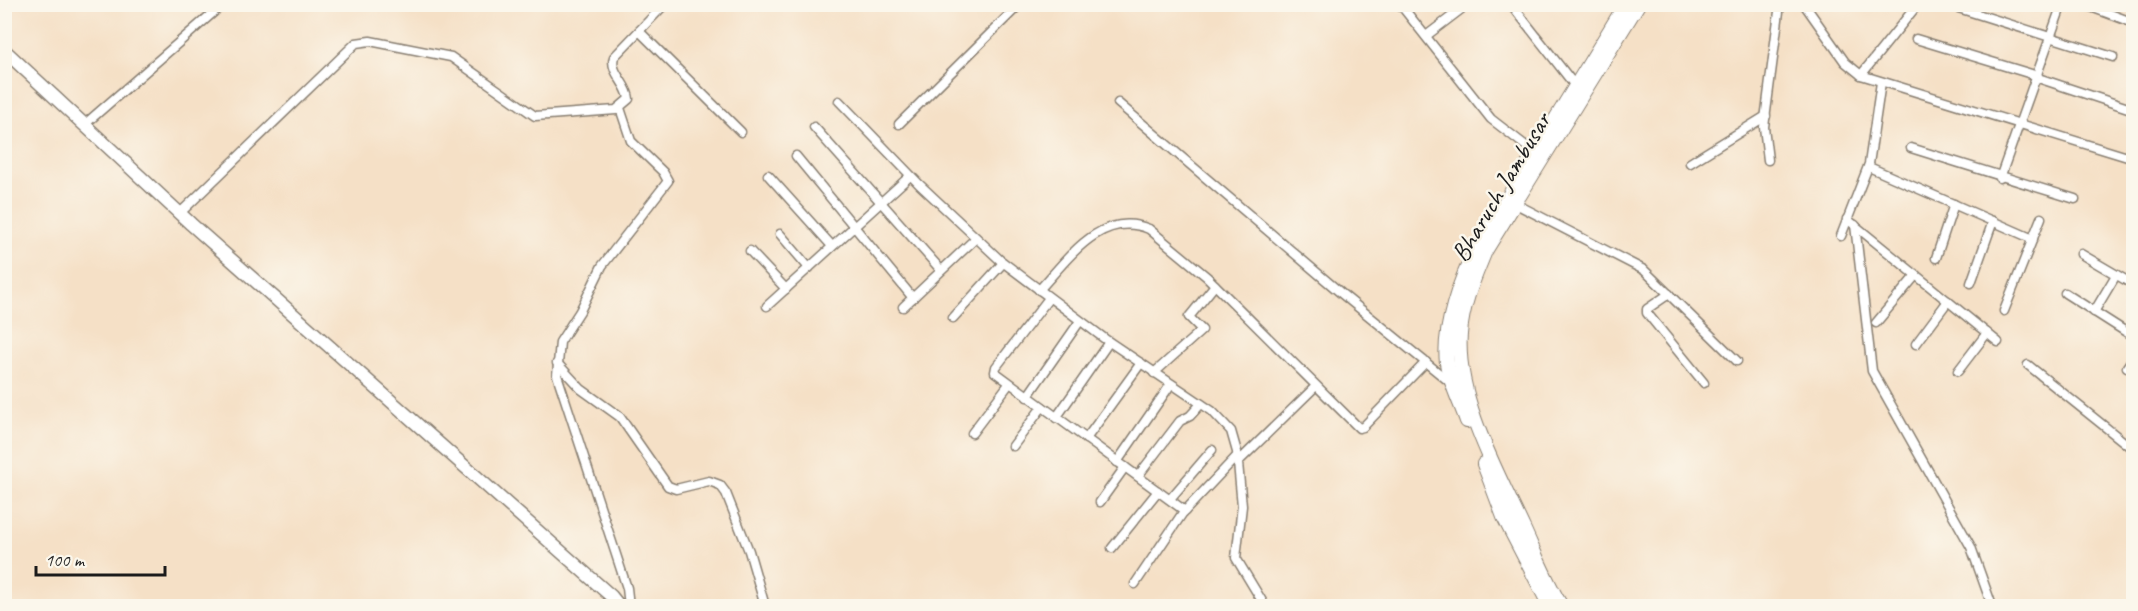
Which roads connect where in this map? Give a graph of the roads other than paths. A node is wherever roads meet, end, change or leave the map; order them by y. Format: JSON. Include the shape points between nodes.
{"nodes":[{"id":1,"x":223,"y":4,"type":"edge"},
{"id":2,"x":665,"y":4,"type":"edge"},
{"id":3,"x":1020,"y":4,"type":"edge"},
{"id":4,"x":1468,"y":4,"type":"edge"},
{"id":5,"x":1511,"y":4,"type":"edge"},
{"id":6,"x":1626,"y":4,"type":"edge"},
{"id":7,"x":1638,"y":4,"type":"edge"},
{"id":8,"x":1780,"y":4,"type":"edge"},
{"id":9,"x":1804,"y":4,"type":"edge"},
{"id":10,"x":1918,"y":4,"type":"edge"},
{"id":11,"x":1948,"y":4,"type":"edge"},
{"id":12,"x":2062,"y":4,"type":"edge"},
{"id":13,"x":2083,"y":4,"type":"edge"},
{"id":14,"x":1402,"y":5,"type":"edge"},
{"id":15,"x":2133,"y":23,"type":"edge"},
{"id":16,"x":639,"y":30,"type":"junction"},
{"id":17,"x":1426,"y":36,"type":"junction"},
{"id":18,"x":2052,"y":38,"type":"junction"},
{"id":19,"x":1916,"y":39,"type":"dead end"},
{"id":20,"x":4,"y":50,"type":"edge"},
{"id":21,"x":2113,"y":57,"type":"dead end"},
{"id":22,"x":1861,"y":75,"type":"junction"},
{"id":23,"x":2038,"y":77,"type":"junction"},
{"id":24,"x":1881,"y":82,"type":"junction"},
{"id":25,"x":1576,"y":87,"type":"junction"},
{"id":26,"x":839,"y":101,"type":"dead end"},
{"id":27,"x":1118,"y":103,"type":"dead end"},
{"id":28,"x":620,"y":108,"type":"junction"},
{"id":29,"x":2133,"y":110,"type":"edge"},
{"id":30,"x":1766,"y":116,"type":"junction"},
{"id":31,"x":899,"y":124,"type":"dead end"},
{"id":32,"x":2020,"y":124,"type":"junction"},
{"id":33,"x":84,"y":125,"type":"junction"},
{"id":34,"x":814,"y":127,"type":"dead end"},
{"id":35,"x":741,"y":132,"type":"dead end"},
{"id":36,"x":1911,"y":148,"type":"dead end"},
{"id":37,"x":796,"y":156,"type":"dead end"},
{"id":38,"x":1540,"y":157,"type":"junction"},
{"id":39,"x":2133,"y":159,"type":"edge"},
{"id":40,"x":1768,"y":160,"type":"dead end"},
{"id":41,"x":1690,"y":163,"type":"dead end"},
{"id":42,"x":1869,"y":166,"type":"junction"},
{"id":43,"x":768,"y":175,"type":"dead end"},
{"id":44,"x":910,"y":176,"type":"junction"},
{"id":45,"x":2000,"y":178,"type":"junction"},
{"id":46,"x":2075,"y":199,"type":"dead end"},
{"id":47,"x":881,"y":202,"type":"junction"},
{"id":48,"x":1511,"y":202,"type":"junction"},
{"id":49,"x":1954,"y":204,"type":"junction"},
{"id":50,"x":179,"y":214,"type":"junction"},
{"id":51,"x":2041,"y":218,"type":"dead end"},
{"id":52,"x":1993,"y":221,"type":"junction"},
{"id":53,"x":1851,"y":222,"type":"junction"},
{"id":54,"x":854,"y":226,"type":"junction"},
{"id":55,"x":780,"y":234,"type":"dead end"},
{"id":56,"x":1841,"y":236,"type":"dead end"},
{"id":57,"x":976,"y":238,"type":"junction"},
{"id":58,"x":2033,"y":239,"type":"junction"},
{"id":59,"x":832,"y":246,"type":"junction"},
{"id":60,"x":750,"y":251,"type":"dead end"},
{"id":61,"x":2081,"y":254,"type":"dead end"},
{"id":62,"x":1936,"y":258,"type":"dead end"},
{"id":63,"x":1004,"y":263,"type":"junction"},
{"id":64,"x":809,"y":268,"type":"junction"},
{"id":65,"x":942,"y":270,"type":"junction"},
{"id":66,"x":1916,"y":275,"type":"junction"},
{"id":67,"x":2116,"y":275,"type":"junction"},
{"id":68,"x":1971,"y":284,"type":"dead end"},
{"id":69,"x":1215,"y":285,"type":"junction"},
{"id":70,"x":2133,"y":285,"type":"edge"},
{"id":71,"x":786,"y":288,"type":"junction"},
{"id":72,"x":1039,"y":290,"type":"junction"},
{"id":73,"x":2065,"y":293,"type":"dead end"},
{"id":74,"x":1669,"y":294,"type":"junction"},
{"id":75,"x":1049,"y":297,"type":"junction"},
{"id":76,"x":913,"y":298,"type":"junction"},
{"id":77,"x":1948,"y":301,"type":"junction"},
{"id":78,"x":767,"y":306,"type":"dead end"},
{"id":79,"x":903,"y":307,"type":"dead end"},
{"id":80,"x":2004,"y":311,"type":"dead end"},
{"id":81,"x":2094,"y":312,"type":"junction"},
{"id":82,"x":952,"y":318,"type":"dead end"},
{"id":83,"x":1080,"y":321,"type":"junction"},
{"id":84,"x":1876,"y":322,"type":"dead end"},
{"id":85,"x":1987,"y":333,"type":"junction"},
{"id":86,"x":2133,"y":337,"type":"edge"},
{"id":87,"x":1109,"y":342,"type":"junction"},
{"id":88,"x":1998,"y":342,"type":"dead end"},
{"id":89,"x":1916,"y":344,"type":"dead end"},
{"id":90,"x":2133,"y":357,"type":"edge"},
{"id":91,"x":1737,"y":361,"type":"dead end"},
{"id":92,"x":1426,"y":362,"type":"junction"},
{"id":93,"x":557,"y":363,"type":"junction"},
{"id":94,"x":1141,"y":363,"type":"junction"},
{"id":95,"x":2028,"y":365,"type":"dead end"},
{"id":96,"x":1454,"y":366,"type":"junction"},
{"id":97,"x":2127,"y":367,"type":"dead end"},
{"id":98,"x":1958,"y":371,"type":"dead end"},
{"id":99,"x":1154,"y":372,"type":"junction"},
{"id":100,"x":1704,"y":383,"type":"dead end"},
{"id":101,"x":1009,"y":384,"type":"junction"},
{"id":102,"x":1171,"y":384,"type":"junction"},
{"id":103,"x":1454,"y":385,"type":"junction"},
{"id":104,"x":1316,"y":386,"type":"junction"},
{"id":105,"x":1028,"y":397,"type":"junction"},
{"id":106,"x":1201,"y":404,"type":"junction"},
{"id":107,"x":1041,"y":407,"type":"junction"},
{"id":108,"x":1056,"y":418,"type":"junction"},
{"id":109,"x":972,"y":433,"type":"dead end"},
{"id":110,"x":1086,"y":439,"type":"junction"},
{"id":111,"x":1013,"y":446,"type":"dead end"},
{"id":112,"x":1212,"y":450,"type":"dead end"},
{"id":113,"x":2133,"y":450,"type":"edge"},
{"id":114,"x":1238,"y":459,"type":"junction"},
{"id":115,"x":1117,"y":462,"type":"junction"},
{"id":116,"x":1125,"y":467,"type":"junction"},
{"id":117,"x":1137,"y":476,"type":"junction"},
{"id":118,"x":1158,"y":491,"type":"junction"},
{"id":119,"x":1170,"y":500,"type":"junction"},
{"id":120,"x":1100,"y":502,"type":"dead end"},
{"id":121,"x":1185,"y":511,"type":"junction"},
{"id":122,"x":1112,"y":548,"type":"dead end"},
{"id":123,"x":1135,"y":584,"type":"dead end"},
{"id":124,"x":619,"y":606,"type":"edge"},
{"id":125,"x":629,"y":606,"type":"edge"},
{"id":126,"x":765,"y":606,"type":"edge"},
{"id":127,"x":1265,"y":606,"type":"edge"},
{"id":128,"x":1550,"y":606,"type":"edge"},
{"id":129,"x":1561,"y":606,"type":"edge"},
{"id":130,"x":1992,"y":606,"type":"edge"}],
"edges":[{"from":1,"to":33,"type":"street"},
{"from":2,"to":16,"type":"street"},
{"from":3,"to":31,"type":"street"},
{"from":4,"to":17,"type":"street"},
{"from":5,"to":25,"type":"street"},
{"from":6,"to":25,"type":"main road","name":"Bharuch Jambusar"},
{"from":7,"to":38,"type":"main road","name":"Bharuch Jambusar"},
{"from":8,"to":30,"type":"street"},
{"from":9,"to":22,"type":"street","via":[[1845,62]]},
{"from":10,"to":22,"type":"street"},
{"from":11,"to":18,"type":"street"},
{"from":12,"to":18,"type":"street"},
{"from":13,"to":15,"type":"street"},
{"from":14,"to":17,"type":"street"},
{"from":16,"to":28,"type":"street","via":[[613,62],[629,99]]},
{"from":16,"to":35,"type":"street"},
{"from":17,"to":38,"type":"street","via":[[1491,119]]},
{"from":18,"to":21,"type":"street"},
{"from":18,"to":23,"type":"street"},
{"from":19,"to":23,"type":"street"},
{"from":20,"to":33,"type":"main road"},
{"from":22,"to":24,"type":"street"},
{"from":23,"to":29,"type":"street"},
{"from":23,"to":32,"type":"street"},
{"from":24,"to":32,"type":"street"},
{"from":24,"to":42,"type":"street"},
{"from":25,"to":38,"type":"main road","name":"Bharuch Jambusar"},
{"from":26,"to":44,"type":"street"},
{"from":27,"to":92,"type":"street"},
{"from":28,"to":50,"type":"street","via":[[535,116],[452,57],[370,41],[356,43]]},
{"from":28,"to":93,"type":"street","via":[[631,141],[668,181],[602,266],[560,342]]},
{"from":30,"to":40,"type":"street"},
{"from":30,"to":41,"type":"street"},
{"from":32,"to":39,"type":"street"},
{"from":32,"to":45,"type":"street"},
{"from":33,"to":50,"type":"main road"},
{"from":34,"to":47,"type":"street"},
{"from":36,"to":45,"type":"street"},
{"from":37,"to":54,"type":"street"},
{"from":38,"to":48,"type":"main road","name":"Bharuch Jambusar"},
{"from":42,"to":49,"type":"street"},
{"from":42,"to":53,"type":"street"},
{"from":43,"to":59,"type":"street"},
{"from":44,"to":47,"type":"street"},
{"from":44,"to":57,"type":"street"},
{"from":45,"to":46,"type":"street"},
{"from":47,"to":54,"type":"street"},
{"from":47,"to":65,"type":"street"},
{"from":48,"to":74,"type":"street","via":[[1644,270]]},
{"from":48,"to":96,"type":"main road","name":"Bharuch Jambusar","via":[[1467,295]]},
{"from":49,"to":52,"type":"street"},
{"from":49,"to":62,"type":"street"},
{"from":50,"to":124,"type":"main road"},
{"from":51,"to":58,"type":"street"},
{"from":52,"to":58,"type":"street"},
{"from":52,"to":68,"type":"street"},
{"from":53,"to":56,"type":"street"},
{"from":53,"to":66,"type":"street"},
{"from":53,"to":130,"type":"street","via":[[1872,371],[1971,547]]},
{"from":54,"to":59,"type":"street"},
{"from":54,"to":76,"type":"street"},
{"from":55,"to":64,"type":"street"},
{"from":57,"to":63,"type":"street"},
{"from":57,"to":65,"type":"street"},
{"from":58,"to":80,"type":"street"},
{"from":59,"to":64,"type":"street"},
{"from":60,"to":71,"type":"street"},
{"from":61,"to":67,"type":"street"},
{"from":63,"to":72,"type":"street"},
{"from":63,"to":82,"type":"street"},
{"from":64,"to":71,"type":"street"},
{"from":65,"to":76,"type":"street"},
{"from":66,"to":77,"type":"street"},
{"from":66,"to":84,"type":"street"},
{"from":67,"to":70,"type":"street"},
{"from":67,"to":81,"type":"street"},
{"from":69,"to":72,"type":"street","via":[[1149,229],[1127,223],[1096,233]]},
{"from":69,"to":99,"type":"street","via":[[1189,317],[1202,330]]},
{"from":69,"to":104,"type":"street"},
{"from":71,"to":78,"type":"street"},
{"from":72,"to":75,"type":"street"},
{"from":73,"to":81,"type":"street"},
{"from":74,"to":91,"type":"street"},
{"from":74,"to":100,"type":"street","via":[[1647,309],[1647,313]]},
{"from":75,"to":83,"type":"street"},
{"from":75,"to":101,"type":"street","via":[[996,367],[996,374]]},
{"from":76,"to":79,"type":"street"},
{"from":77,"to":85,"type":"street"},
{"from":77,"to":89,"type":"street"},
{"from":81,"to":86,"type":"street"},
{"from":83,"to":87,"type":"street"},
{"from":83,"to":105,"type":"street"},
{"from":85,"to":88,"type":"street"},
{"from":85,"to":98,"type":"street"},
{"from":87,"to":94,"type":"street"},
{"from":87,"to":108,"type":"street"},
{"from":90,"to":97,"type":"street"},
{"from":92,"to":103,"type":"street"},
{"from":92,"to":104,"type":"street","via":[[1361,428]]},
{"from":93,"to":125,"type":"street","via":[[557,379],[627,588]]},
{"from":93,"to":126,"type":"street","via":[[581,389],[620,417],[668,486],[676,489],[709,481],[720,485],[749,551]]},
{"from":94,"to":99,"type":"street"},
{"from":94,"to":110,"type":"street"},
{"from":95,"to":113,"type":"street"},
{"from":96,"to":103,"type":"main road","name":"Bharuch Jambusar"},
{"from":96,"to":129,"type":"main road","name":"Bharuch Jambusar","via":[[1495,470]]},
{"from":99,"to":102,"type":"street"},
{"from":101,"to":105,"type":"street"},
{"from":101,"to":109,"type":"street"},
{"from":102,"to":106,"type":"street"},
{"from":102,"to":115,"type":"street"},
{"from":103,"to":128,"type":"main road","name":"Bharuch Jambusar","via":[[1504,517]]},
{"from":104,"to":114,"type":"street","via":[[1250,453]]},
{"from":105,"to":107,"type":"street"},
{"from":106,"to":114,"type":"street","via":[[1231,431]]},
{"from":106,"to":117,"type":"street","via":[[1180,421]]},
{"from":107,"to":108,"type":"street"},
{"from":107,"to":111,"type":"street"},
{"from":108,"to":110,"type":"street"},
{"from":110,"to":115,"type":"street"},
{"from":112,"to":119,"type":"street"},
{"from":114,"to":121,"type":"street"},
{"from":114,"to":127,"type":"street","via":[[1242,509],[1236,558]]},
{"from":115,"to":116,"type":"street"},
{"from":116,"to":117,"type":"street"},
{"from":116,"to":120,"type":"street"},
{"from":117,"to":118,"type":"street"},
{"from":118,"to":119,"type":"street"},
{"from":118,"to":122,"type":"street"},
{"from":119,"to":121,"type":"street"},
{"from":121,"to":123,"type":"street"}]}
